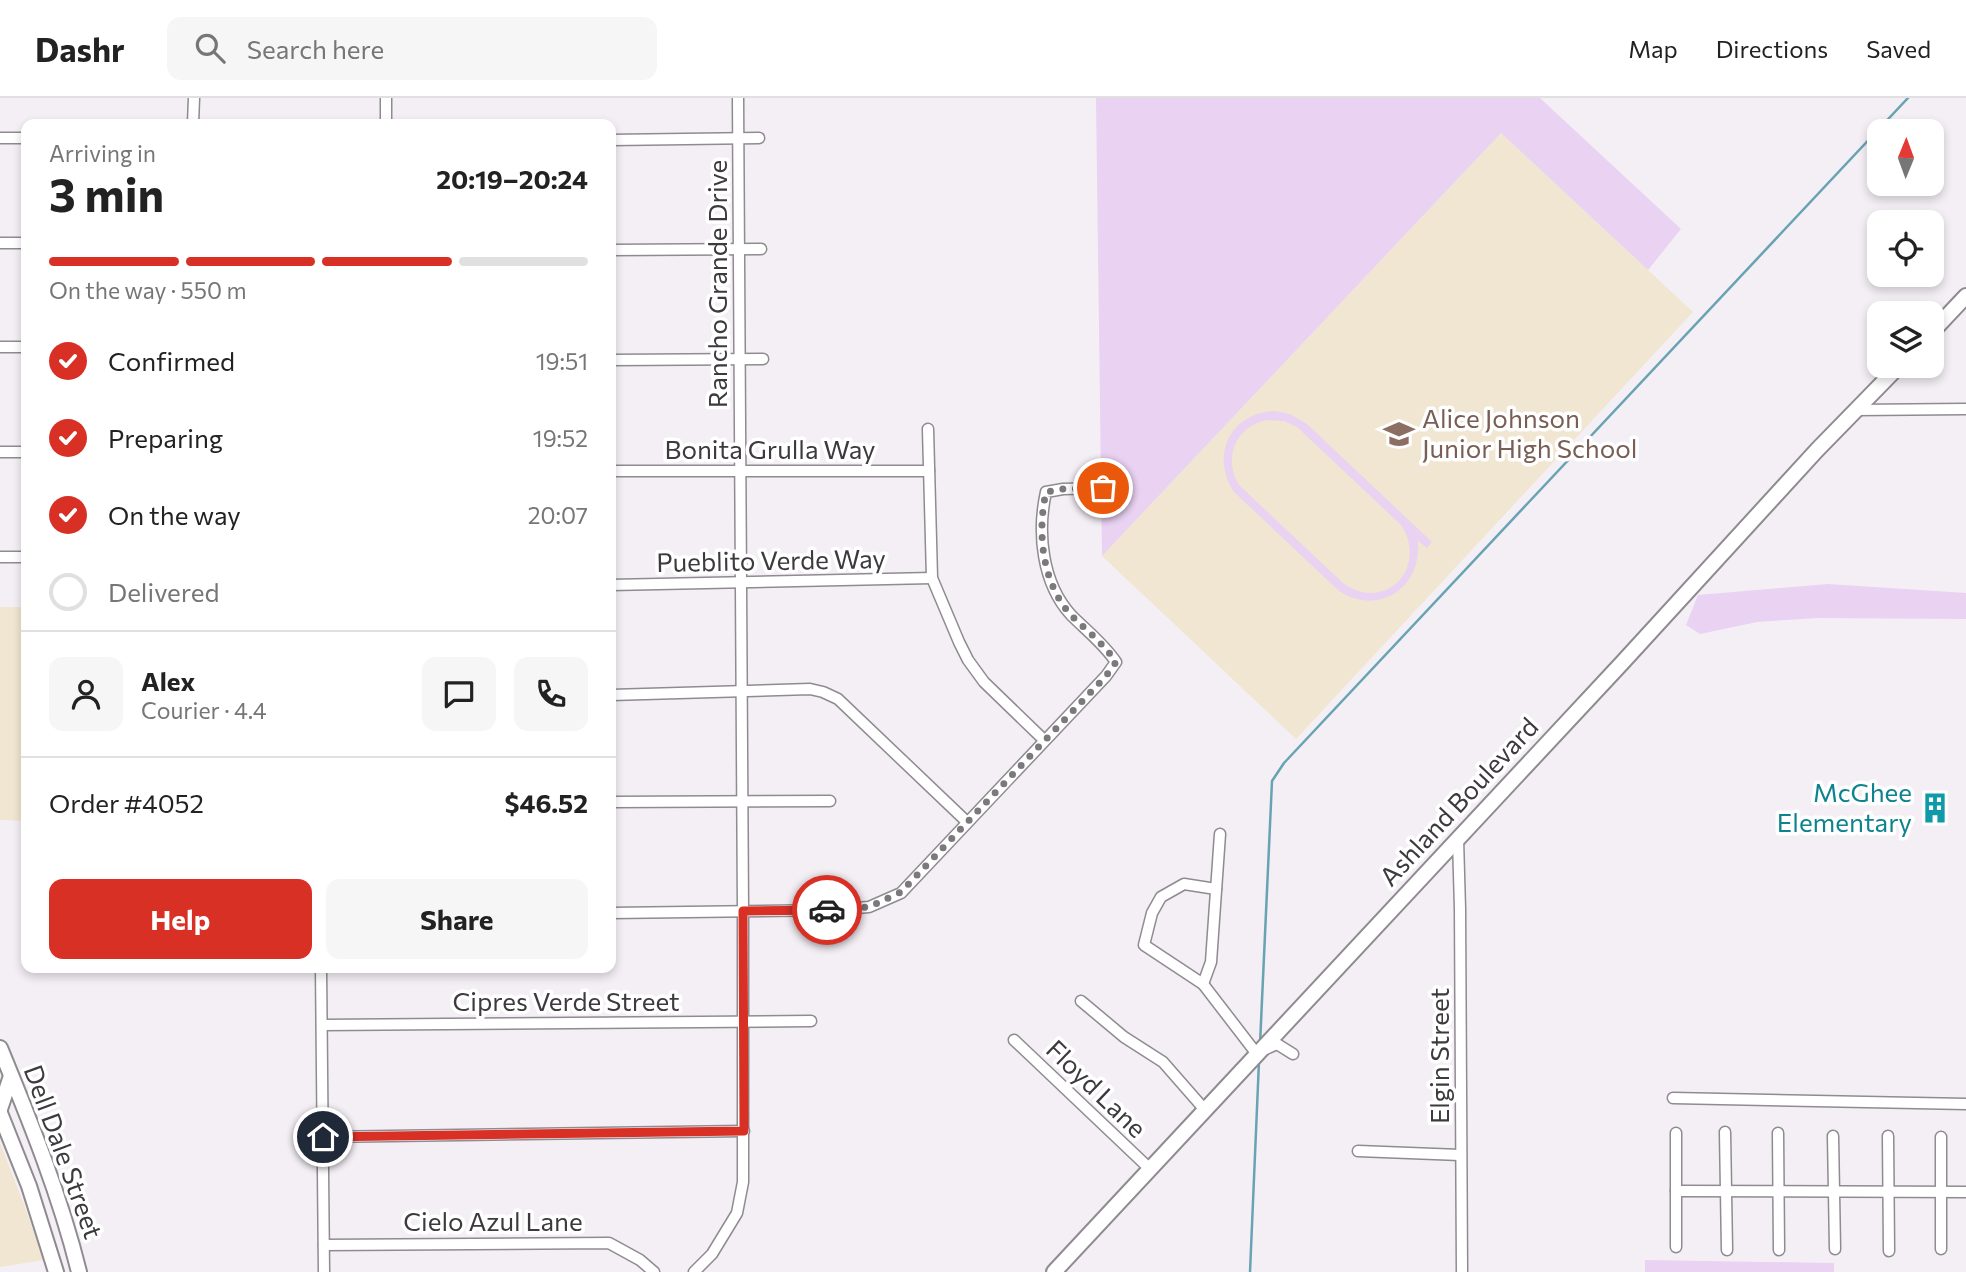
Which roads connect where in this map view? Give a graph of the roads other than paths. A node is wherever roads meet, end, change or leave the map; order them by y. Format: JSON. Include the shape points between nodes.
{"nodes":[{"id":1,"x":194,"y":98,"type":"edge"},
{"id":2,"x":386,"y":98,"type":"edge"},
{"id":3,"x":738,"y":98,"type":"edge"},
{"id":4,"x":194,"y":119,"type":"edge"},
{"id":5,"x":386,"y":119,"type":"edge"},
{"id":6,"x":0,"y":138,"type":"edge"},
{"id":7,"x":21,"y":138,"type":"edge"},
{"id":8,"x":759,"y":138,"type":"dead end"},
{"id":9,"x":738,"y":139,"type":"junction"},
{"id":10,"x":616,"y":140,"type":"edge"},
{"id":11,"x":0,"y":243,"type":"edge"},
{"id":12,"x":21,"y":243,"type":"edge"},
{"id":13,"x":738,"y":249,"type":"junction"},
{"id":14,"x":761,"y":249,"type":"dead end"},
{"id":15,"x":616,"y":250,"type":"edge"},
{"id":16,"x":1966,"y":296,"type":"edge"},
{"id":17,"x":1944,"y":319,"type":"edge"},
{"id":18,"x":0,"y":347,"type":"edge"},
{"id":19,"x":21,"y":347,"type":"edge"},
{"id":20,"x":739,"y":359,"type":"junction"},
{"id":21,"x":763,"y":359,"type":"dead end"},
{"id":22,"x":616,"y":360,"type":"edge"},
{"id":23,"x":1887,"y":378,"type":"edge"},
{"id":24,"x":1966,"y":409,"type":"edge"},
{"id":25,"x":1855,"y":410,"type":"junction"},
{"id":26,"x":928,"y":429,"type":"dead end"},
{"id":27,"x":0,"y":452,"type":"edge"},
{"id":28,"x":21,"y":452,"type":"edge"},
{"id":29,"x":740,"y":470,"type":"junction"},
{"id":30,"x":616,"y":471,"type":"edge"},
{"id":31,"x":929,"y":471,"type":"junction"},
{"id":32,"x":1103,"y":488,"type":"dead end"},
{"id":33,"x":0,"y":557,"type":"edge"},
{"id":34,"x":21,"y":557,"type":"edge"},
{"id":35,"x":932,"y":579,"type":"junction"},
{"id":36,"x":741,"y":583,"type":"junction"},
{"id":37,"x":616,"y":585,"type":"edge"},
{"id":38,"x":742,"y":691,"type":"junction"},
{"id":39,"x":616,"y":695,"type":"edge"},
{"id":40,"x":1044,"y":740,"type":"junction"},
{"id":41,"x":830,"y":800,"type":"dead end"},
{"id":42,"x":616,"y":802,"type":"edge"},
{"id":43,"x":743,"y":802,"type":"junction"},
{"id":44,"x":967,"y":822,"type":"junction"},
{"id":45,"x":1220,"y":834,"type":"dead end"},
{"id":46,"x":1458,"y":839,"type":"junction"},
{"id":47,"x":1216,"y":889,"type":"junction"},
{"id":48,"x":743,"y":911,"type":"junction"},
{"id":49,"x":616,"y":913,"type":"edge"},
{"id":50,"x":321,"y":973,"type":"edge"},
{"id":51,"x":1202,"y":984,"type":"junction"},
{"id":52,"x":1081,"y":1001,"type":"dead end"},
{"id":53,"x":811,"y":1021,"type":"dead end"},
{"id":54,"x":744,"y":1022,"type":"junction"},
{"id":55,"x":322,"y":1025,"type":"junction"},
{"id":56,"x":1014,"y":1040,"type":"dead end"},
{"id":57,"x":0,"y":1048,"type":"edge"},
{"id":58,"x":1259,"y":1052,"type":"junction"},
{"id":59,"x":1293,"y":1054,"type":"dead end"},
{"id":60,"x":11,"y":1076,"type":"junction"},
{"id":61,"x":1673,"y":1098,"type":"dead end"},
{"id":62,"x":1966,"y":1104,"type":"edge"},
{"id":63,"x":1205,"y":1110,"type":"junction"},
{"id":64,"x":0,"y":1111,"type":"edge"},
{"id":65,"x":744,"y":1131,"type":"junction"},
{"id":66,"x":1725,"y":1132,"type":"dead end"},
{"id":67,"x":1676,"y":1133,"type":"dead end"},
{"id":68,"x":1778,"y":1133,"type":"dead end"},
{"id":69,"x":1833,"y":1136,"type":"dead end"},
{"id":70,"x":1888,"y":1136,"type":"dead end"},
{"id":71,"x":1941,"y":1136,"type":"dead end"},
{"id":72,"x":323,"y":1137,"type":"junction"},
{"id":73,"x":1358,"y":1151,"type":"dead end"},
{"id":74,"x":1460,"y":1155,"type":"junction"},
{"id":75,"x":1150,"y":1169,"type":"junction"},
{"id":76,"x":1676,"y":1191,"type":"junction"},
{"id":77,"x":1726,"y":1191,"type":"junction"},
{"id":78,"x":1779,"y":1192,"type":"junction"},
{"id":79,"x":1834,"y":1192,"type":"junction"},
{"id":80,"x":1888,"y":1192,"type":"junction"},
{"id":81,"x":1941,"y":1192,"type":"junction"},
{"id":82,"x":1966,"y":1192,"type":"edge"},
{"id":83,"x":324,"y":1245,"type":"junction"},
{"id":84,"x":1676,"y":1247,"type":"dead end"},
{"id":85,"x":1835,"y":1249,"type":"dead end"},
{"id":86,"x":1941,"y":1249,"type":"dead end"},
{"id":87,"x":1727,"y":1250,"type":"dead end"},
{"id":88,"x":1779,"y":1250,"type":"dead end"},
{"id":89,"x":1889,"y":1251,"type":"dead end"},
{"id":90,"x":56,"y":1272,"type":"edge"},
{"id":91,"x":79,"y":1272,"type":"edge"},
{"id":92,"x":324,"y":1272,"type":"edge"},
{"id":93,"x":654,"y":1272,"type":"edge"},
{"id":94,"x":694,"y":1272,"type":"edge"},
{"id":95,"x":1054,"y":1272,"type":"edge"},
{"id":96,"x":1462,"y":1272,"type":"edge"}],
"edges":[{"from":1,"to":4,"type":"street"},
{"from":2,"to":5,"type":"street"},
{"from":3,"to":9,"type":"street","name":"Rancho Grande Drive"},
{"from":6,"to":7,"type":"street"},
{"from":8,"to":9,"type":"street"},
{"from":9,"to":10,"type":"street"},
{"from":9,"to":13,"type":"street","name":"Rancho Grande Drive"},
{"from":11,"to":12,"type":"street"},
{"from":13,"to":14,"type":"street"},
{"from":13,"to":15,"type":"street"},
{"from":13,"to":20,"type":"street","name":"Rancho Grande Drive"},
{"from":16,"to":17,"type":"street"},
{"from":18,"to":19,"type":"street"},
{"from":20,"to":21,"type":"street"},
{"from":20,"to":22,"type":"street"},
{"from":20,"to":29,"type":"street","name":"Rancho Grande Drive"},
{"from":23,"to":25,"type":"street","name":"Ashland Boulevard"},
{"from":24,"to":25,"type":"street"},
{"from":25,"to":46,"type":"street","name":"Ashland Boulevard"},
{"from":26,"to":31,"type":"street"},
{"from":27,"to":28,"type":"street"},
{"from":29,"to":30,"type":"street","name":"Bonita Grulla Way"},
{"from":29,"to":31,"type":"street","name":"Bonita Grulla Way"},
{"from":29,"to":36,"type":"street","name":"Rancho Grande Drive"},
{"from":31,"to":35,"type":"street"},
{"from":32,"to":40,"type":"street","via":[[1046,492],[1043,545],[1053,587],[1063,605],[1106,646],[1116,662]]},
{"from":33,"to":34,"type":"street"},
{"from":35,"to":36,"type":"street","name":"Pueblito Verde Way"},
{"from":35,"to":40,"type":"street","via":[[968,660]]},
{"from":36,"to":37,"type":"street","name":"Pueblito Verde Way"},
{"from":36,"to":38,"type":"street","name":"Rancho Grande Drive"},
{"from":38,"to":39,"type":"street"},
{"from":38,"to":43,"type":"street","name":"Rancho Grande Drive"},
{"from":38,"to":44,"type":"street","via":[[810,690],[838,699]]},
{"from":40,"to":44,"type":"street"},
{"from":41,"to":43,"type":"street"},
{"from":42,"to":43,"type":"street"},
{"from":43,"to":48,"type":"street","name":"Rancho Grande Drive"},
{"from":44,"to":48,"type":"street","via":[[901,892],[869,907]]},
{"from":45,"to":47,"type":"street"},
{"from":46,"to":58,"type":"street","name":"Ashland Boulevard"},
{"from":46,"to":74,"type":"street","name":"Elgin Street"},
{"from":47,"to":51,"type":"street","via":[[1211,962]]},
{"from":47,"to":51,"type":"street","via":[[1184,884],[1161,897],[1144,945]]},
{"from":48,"to":49,"type":"street"},
{"from":48,"to":54,"type":"street","name":"Rancho Grande Drive"},
{"from":50,"to":55,"type":"street"},
{"from":51,"to":58,"type":"street"},
{"from":52,"to":63,"type":"street","via":[[1163,1062]]},
{"from":53,"to":54,"type":"street","name":"Cipres Verde Street"},
{"from":54,"to":55,"type":"street","name":"Cipres Verde Street"},
{"from":54,"to":65,"type":"street","name":"Rancho Grande Drive"},
{"from":55,"to":72,"type":"street"},
{"from":56,"to":75,"type":"street","name":"Floyd Lane"},
{"from":57,"to":60,"type":"street","name":"Dell Dale Street"},
{"from":58,"to":59,"type":"street","via":[[1277,1044]]},
{"from":58,"to":63,"type":"street","name":"Ashland Boulevard"},
{"from":60,"to":64,"type":"street"},
{"from":60,"to":91,"type":"street","name":"Dell Dale Street","via":[[65,1220]]},
{"from":61,"to":62,"type":"street"},
{"from":63,"to":75,"type":"street","name":"Ashland Boulevard"},
{"from":64,"to":90,"type":"street","name":"Dell Dale Street"},
{"from":65,"to":72,"type":"street"},
{"from":65,"to":94,"type":"street","name":"Rancho Grande Drive","via":[[737,1213],[712,1254]]},
{"from":66,"to":77,"type":"street"},
{"from":67,"to":76,"type":"street"},
{"from":68,"to":78,"type":"street"},
{"from":69,"to":79,"type":"street"},
{"from":70,"to":80,"type":"street"},
{"from":71,"to":81,"type":"street"},
{"from":72,"to":83,"type":"street"},
{"from":73,"to":74,"type":"street"},
{"from":74,"to":96,"type":"street","name":"Elgin Street"},
{"from":75,"to":95,"type":"street","name":"Ashland Boulevard"},
{"from":76,"to":77,"type":"street"},
{"from":76,"to":84,"type":"street"},
{"from":77,"to":78,"type":"street"},
{"from":77,"to":87,"type":"street"},
{"from":78,"to":79,"type":"street"},
{"from":78,"to":88,"type":"street"},
{"from":79,"to":80,"type":"street"},
{"from":79,"to":85,"type":"street"},
{"from":80,"to":81,"type":"street"},
{"from":80,"to":89,"type":"street"},
{"from":81,"to":82,"type":"street"},
{"from":81,"to":86,"type":"street"},
{"from":83,"to":92,"type":"street"},
{"from":83,"to":93,"type":"street","name":"Cielo Azul Lane","via":[[609,1242]]}]}
